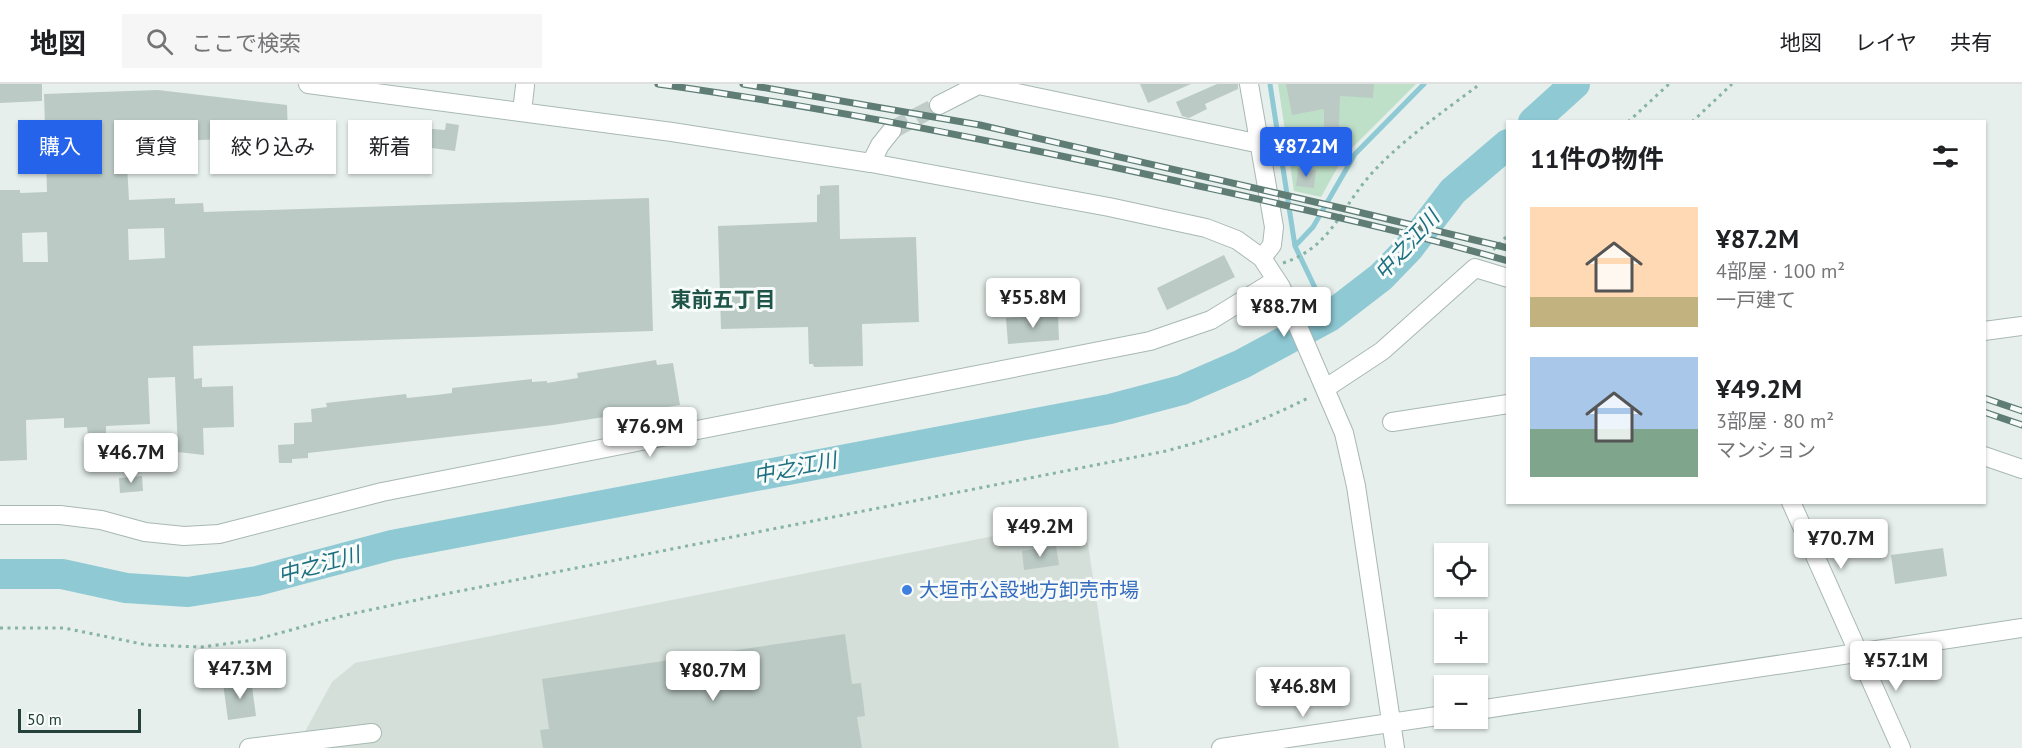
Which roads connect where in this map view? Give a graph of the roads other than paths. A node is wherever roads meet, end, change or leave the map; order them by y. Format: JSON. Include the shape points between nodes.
{"nodes":[{"id":1,"x":308,"y":84,"type":"edge"},
{"id":2,"x":977,"y":84,"type":"edge"},
{"id":3,"x":1249,"y":84,"type":"edge"},
{"id":4,"x":525,"y":86,"type":"dead end"},
{"id":5,"x":939,"y":105,"type":"tunnel mouth"},
{"id":6,"x":522,"y":111,"type":"junction"},
{"id":7,"x":892,"y":130,"type":"tunnel mouth"},
{"id":8,"x":1259,"y":141,"type":"junction"},
{"id":9,"x":871,"y":163,"type":"junction"},
{"id":10,"x":1271,"y":273,"type":"junction"},
{"id":11,"x":1506,"y":277,"type":"edge"},
{"id":12,"x":2022,"y":326,"type":"edge"},
{"id":13,"x":1986,"y":332,"type":"edge"},
{"id":14,"x":1323,"y":381,"type":"junction"},
{"id":15,"x":1506,"y":404,"type":"edge"},
{"id":16,"x":1392,"y":422,"type":"dead end"},
{"id":17,"x":1986,"y":457,"type":"edge"},
{"id":18,"x":2022,"y":469,"type":"edge"},
{"id":19,"x":1792,"y":504,"type":"edge"},
{"id":20,"x":0,"y":515,"type":"edge"},
{"id":21,"x":2022,"y":628,"type":"edge"},
{"id":22,"x":1857,"y":651,"type":"junction"},
{"id":23,"x":1488,"y":708,"type":"edge"},
{"id":24,"x":1434,"y":716,"type":"edge"},
{"id":25,"x":1390,"y":723,"type":"junction"},
{"id":26,"x":372,"y":733,"type":"dead end"},
{"id":27,"x":249,"y":748,"type":"edge"},
{"id":28,"x":1221,"y":748,"type":"edge"},
{"id":29,"x":1395,"y":748,"type":"edge"},
{"id":30,"x":1901,"y":748,"type":"edge"}],
"edges":[{"from":1,"to":6,"type":"street"},
{"from":2,"to":5,"type":"street"},
{"from":2,"to":8,"type":"street"},
{"from":3,"to":8,"type":"street"},
{"from":4,"to":6,"type":"street"},
{"from":6,"to":9,"type":"street"},
{"from":7,"to":9,"type":"street"},
{"from":8,"to":10,"type":"street","via":[[1274,227]]},
{"from":9,"to":10,"type":"street","via":[[1206,228],[1237,240]]},
{"from":10,"to":14,"type":"street"},
{"from":10,"to":20,"type":"street","via":[[1211,320],[1150,341],[382,492],[219,534],[145,532],[101,519],[60,515]]},
{"from":11,"to":14,"type":"street","via":[[1475,268],[1382,351]]},
{"from":12,"to":13,"type":"street"},
{"from":14,"to":25,"type":"street","via":[[1344,433],[1356,486]]},
{"from":15,"to":16,"type":"street"},
{"from":17,"to":18,"type":"street"},
{"from":19,"to":22,"type":"street"},
{"from":21,"to":22,"type":"street"},
{"from":22,"to":23,"type":"street"},
{"from":22,"to":30,"type":"street"},
{"from":24,"to":25,"type":"street"},
{"from":25,"to":28,"type":"street"},
{"from":25,"to":29,"type":"street"},
{"from":26,"to":27,"type":"street"}]}
